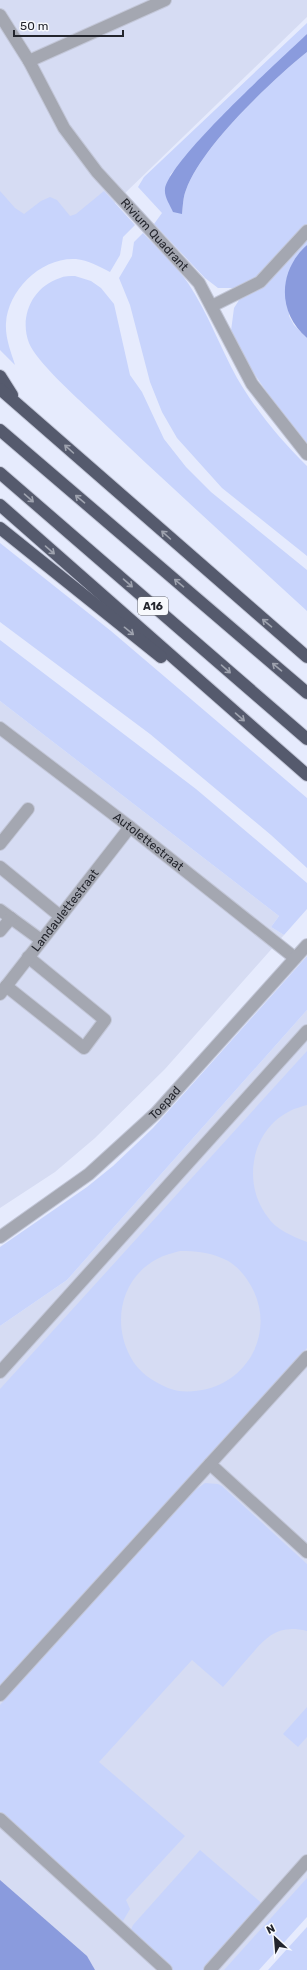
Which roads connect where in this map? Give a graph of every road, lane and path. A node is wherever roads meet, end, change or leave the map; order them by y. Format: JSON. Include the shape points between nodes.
{"nodes":[{"id":1,"x":165,"y":0,"type":"edge"},
{"id":2,"x":0,"y":15,"type":"edge"},
{"id":3,"x":28,"y":61,"type":"junction"},
{"id":4,"x":307,"y":231,"type":"edge"},
{"id":5,"x":212,"y":306,"type":"junction"},
{"id":6,"x":0,"y":376,"type":"edge"},
{"id":7,"x":0,"y":389,"type":"edge"},
{"id":8,"x":20,"y":406,"type":"junction"},
{"id":9,"x":0,"y":430,"type":"edge"},
{"id":10,"x":307,"y":454,"type":"edge"},
{"id":11,"x":0,"y":473,"type":"edge"},
{"id":12,"x":0,"y":505,"type":"edge"},
{"id":13,"x":0,"y":528,"type":"edge"},
{"id":14,"x":307,"y":657,"type":"edge"},
{"id":15,"x":190,"y":673,"type":"junction"},
{"id":16,"x":307,"y":693,"type":"edge"},
{"id":17,"x":0,"y":728,"type":"edge"},
{"id":18,"x":307,"y":739,"type":"edge"},
{"id":19,"x":307,"y":775,"type":"edge"},
{"id":20,"x":28,"y":809,"type":"dead end"},
{"id":21,"x":130,"y":826,"type":"junction"},
{"id":22,"x":0,"y":844,"type":"edge"},
{"id":23,"x":0,"y":867,"type":"edge"},
{"id":24,"x":0,"y":910,"type":"edge"},
{"id":25,"x":60,"y":916,"type":"junction"},
{"id":26,"x":11,"y":918,"type":"junction"},
{"id":27,"x":0,"y":931,"type":"edge"},
{"id":28,"x":41,"y":940,"type":"junction"},
{"id":29,"x":307,"y":945,"type":"edge"},
{"id":30,"x":28,"y":957,"type":"junction"},
{"id":31,"x":296,"y":958,"type":"junction"},
{"id":32,"x":3,"y":990,"type":"edge"},
{"id":33,"x":307,"y":1031,"type":"edge"},
{"id":34,"x":0,"y":1237,"type":"edge"},
{"id":35,"x":307,"y":1357,"type":"edge"},
{"id":36,"x":0,"y":1372,"type":"edge"},
{"id":37,"x":210,"y":1464,"type":"junction"},
{"id":38,"x":307,"y":1552,"type":"edge"},
{"id":39,"x":0,"y":1695,"type":"edge"},
{"id":40,"x":0,"y":1819,"type":"edge"},
{"id":41,"x":307,"y":1861,"type":"edge"},
{"id":42,"x":166,"y":1970,"type":"edge"},
{"id":43,"x":210,"y":1970,"type":"edge"}],
"edges":[{"from":1,"to":3,"type":"street"},
{"from":2,"to":3,"type":"street","name":"Rivium Quadrant"},
{"from":3,"to":5,"type":"street","name":"Rivium Quadrant","via":[[64,128],[97,172],[182,263],[199,283]]},
{"from":4,"to":5,"type":"street","via":[[260,282]]},
{"from":5,"to":10,"type":"street","name":"Rivium Quadrant","via":[[252,384]]},
{"from":6,"to":8,"type":"highway"},
{"from":7,"to":8,"type":"highway"},
{"from":14,"to":8,"type":"highway","one_way":true},
{"from":16,"to":9,"type":"highway","number":"A16","one_way":true},
{"from":11,"to":18,"type":"highway","number":"A16","one_way":true},
{"from":12,"to":15,"type":"highway","number":"A16","one_way":true},
{"from":13,"to":15,"type":"highway","number":"A16","one_way":true,"via":[[158,655]]},
{"from":15,"to":19,"type":"highway","number":"A16","one_way":true},
{"from":17,"to":21,"type":"street","name":"Autolettestraat"},
{"from":20,"to":22,"type":"street"},
{"from":21,"to":25,"type":"street","name":"Landaulettestraat"},
{"from":21,"to":31,"type":"street","name":"Autolettestraat"},
{"from":23,"to":25,"type":"street"},
{"from":24,"to":26,"type":"street"},
{"from":25,"to":28,"type":"street","name":"Landaulettestraat"},
{"from":26,"to":27,"type":"street"},
{"from":26,"to":28,"type":"street"},
{"from":28,"to":30,"type":"street","name":"Landaulettestraat"},
{"from":29,"to":31,"type":"street","name":"Toepad"},
{"from":30,"to":32,"type":"street","name":"Landaulettestraat"},
{"from":30,"to":32,"type":"street","via":[[106,1020],[84,1048]]},
{"from":31,"to":34,"type":"street","name":"Toepad","via":[[156,1113],[89,1174]]},
{"from":33,"to":36,"type":"street"},
{"from":35,"to":37,"type":"street"},
{"from":37,"to":38,"type":"street"},
{"from":37,"to":39,"type":"street"},
{"from":40,"to":42,"type":"street"},
{"from":41,"to":43,"type":"street"}]}
